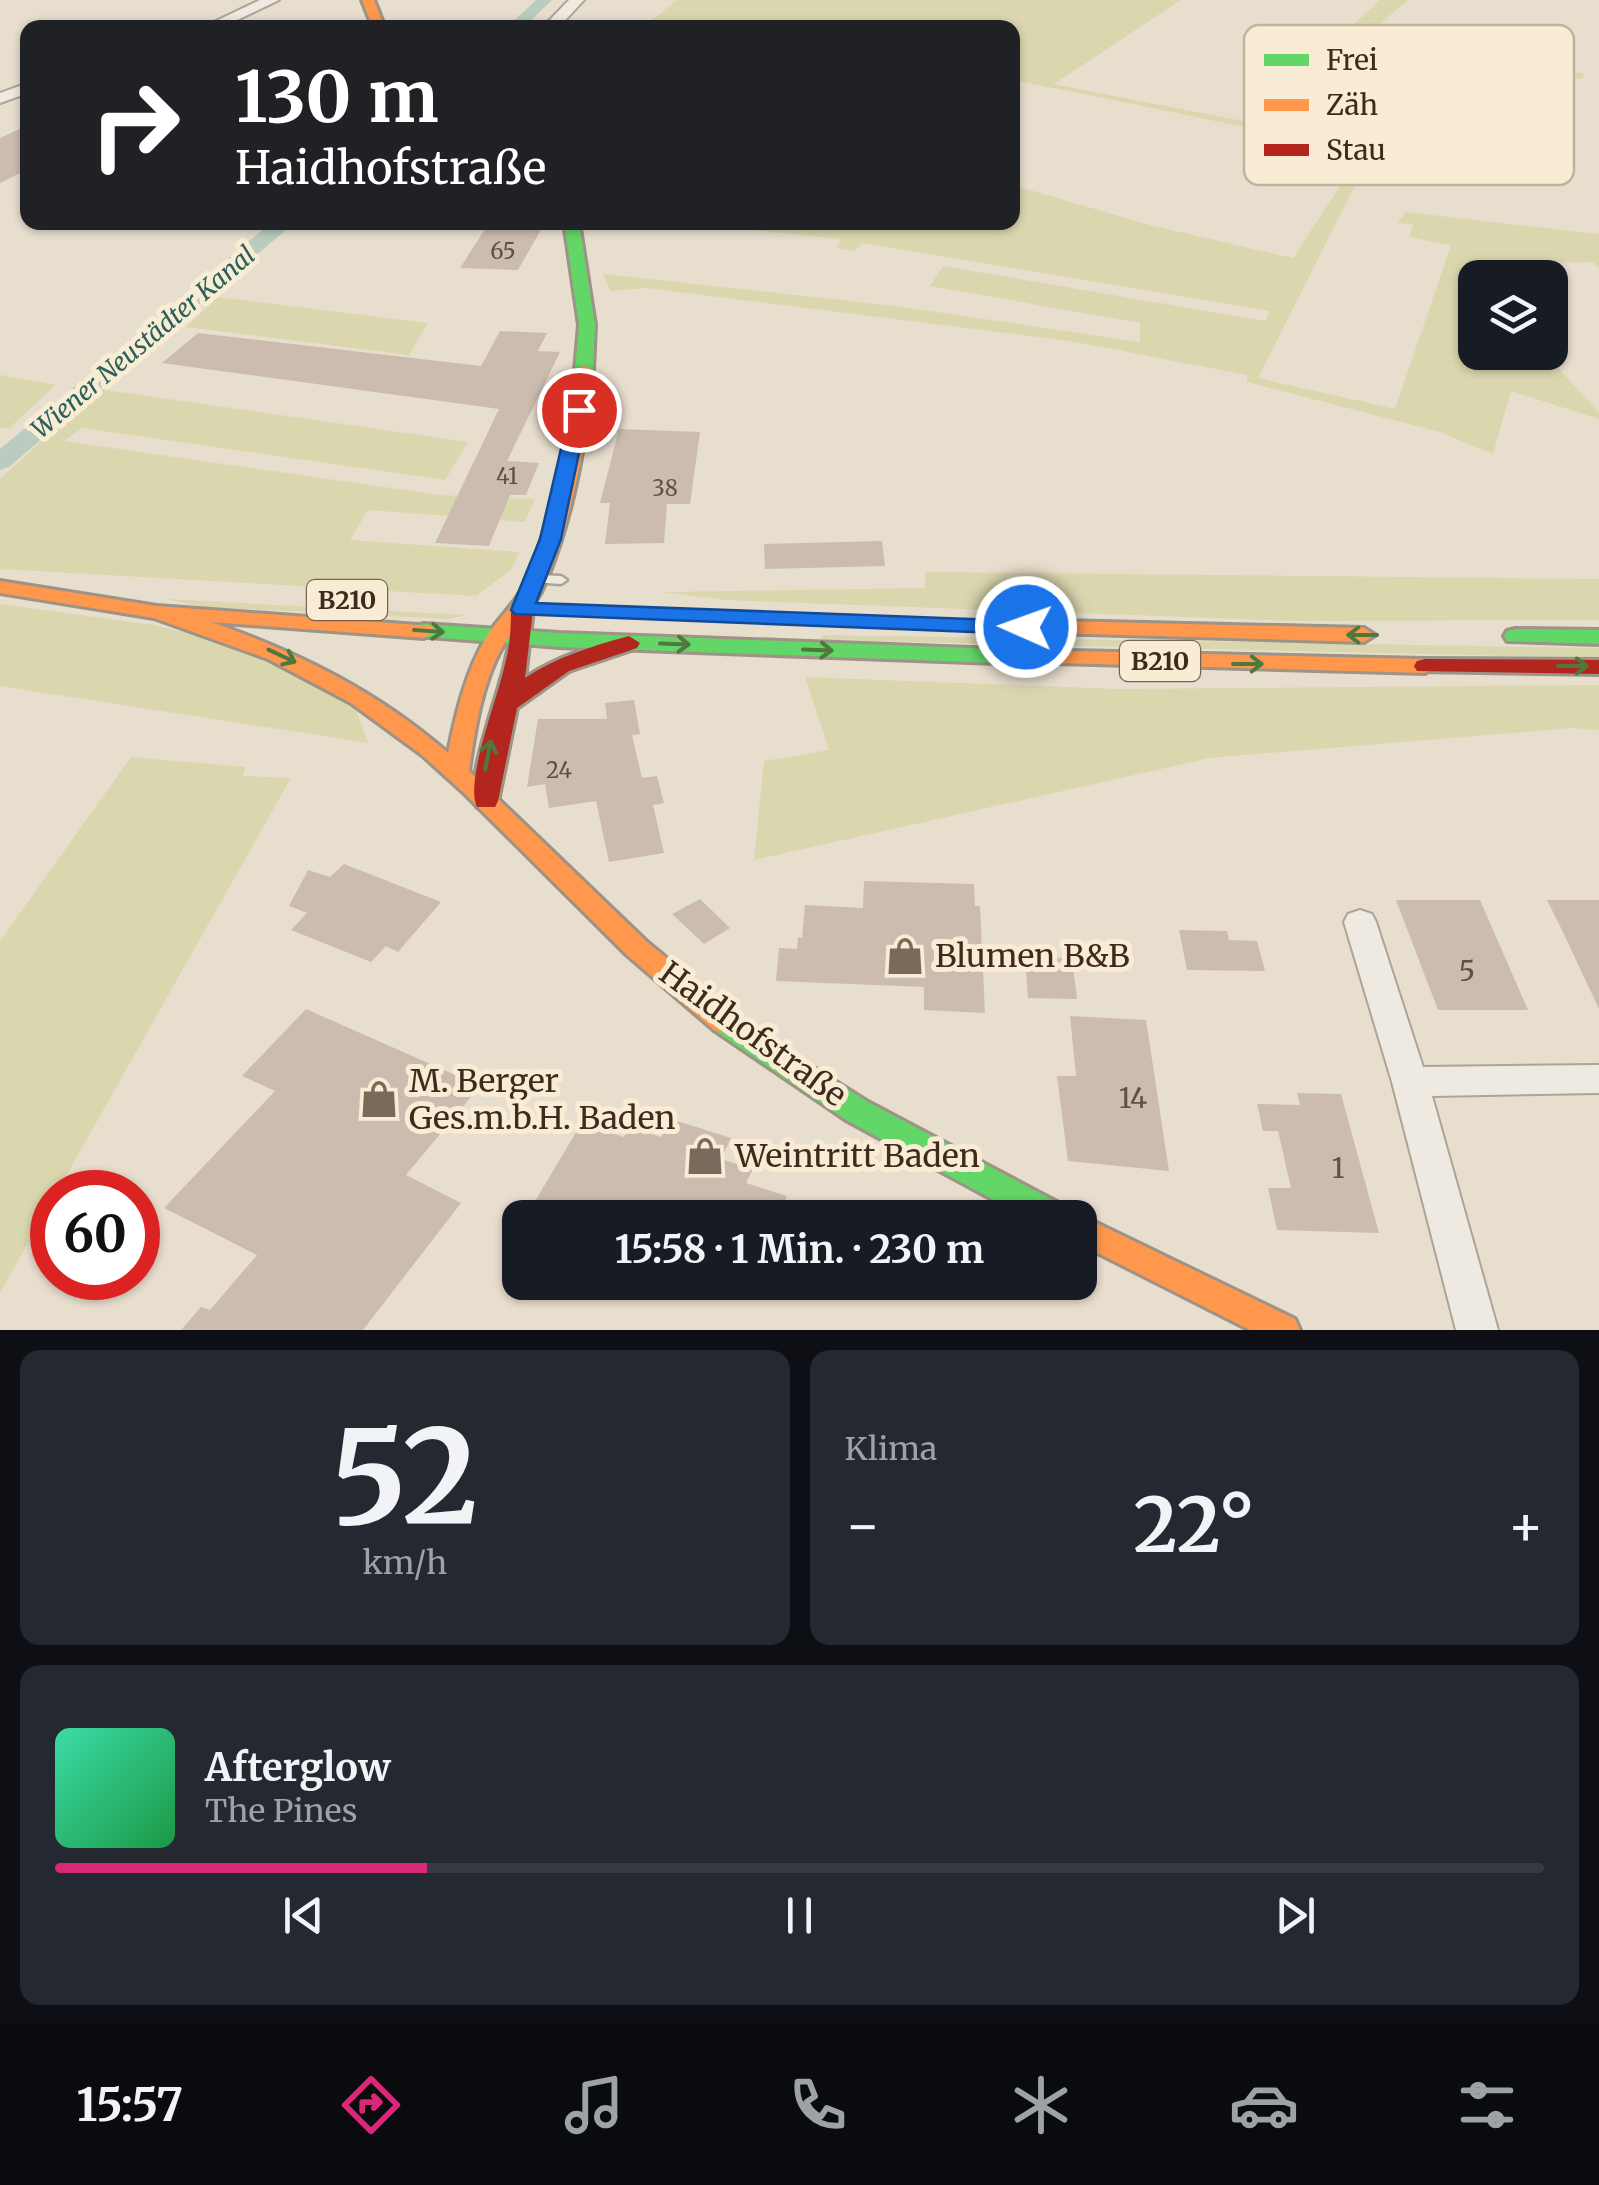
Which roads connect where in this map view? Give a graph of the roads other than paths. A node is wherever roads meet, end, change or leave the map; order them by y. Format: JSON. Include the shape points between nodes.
{"nodes":[{"id":1,"x":272,"y":0,"type":"edge"},
{"id":2,"x":577,"y":0,"type":"edge"},
{"id":3,"x":226,"y":20,"type":"edge"},
{"id":4,"x":557,"y":20,"type":"edge"},
{"id":5,"x":571,"y":230,"type":"edge"},
{"id":6,"x":536,"y":579,"type":"junction"},
{"id":7,"x":561,"y":580,"type":"dead end"},
{"id":8,"x":0,"y":586,"type":"edge"},
{"id":9,"x":250,"y":594,"type":"dead end"},
{"id":10,"x":483,"y":607,"type":"dead end"},
{"id":11,"x":522,"y":610,"type":"junction"},
{"id":12,"x":553,"y":611,"type":"dead end"},
{"id":13,"x":157,"y":612,"type":"junction"},
{"id":14,"x":1034,"y":628,"type":"dead end"},
{"id":15,"x":498,"y":636,"type":"junction"},
{"id":16,"x":1379,"y":636,"type":"dead end"},
{"id":17,"x":1499,"y":636,"type":"dead end"},
{"id":18,"x":1599,"y":637,"type":"edge"},
{"id":19,"x":526,"y":638,"type":"junction"},
{"id":20,"x":628,"y":643,"type":"junction"},
{"id":21,"x":1599,"y":667,"type":"edge"},
{"id":22,"x":501,"y":711,"type":"junction"},
{"id":23,"x":456,"y":776,"type":"junction"},
{"id":24,"x":486,"y":802,"type":"junction"},
{"id":25,"x":1360,"y":922,"type":"dead end"},
{"id":26,"x":1599,"y":1079,"type":"edge"},
{"id":27,"x":1410,"y":1082,"type":"junction"},
{"id":28,"x":1023,"y":1200,"type":"edge"},
{"id":29,"x":1097,"y":1239,"type":"edge"},
{"id":30,"x":1229,"y":1318,"type":"edge"},
{"id":31,"x":1283,"y":1330,"type":"edge"},
{"id":32,"x":1477,"y":1330,"type":"edge"}],
"edges":[{"from":1,"to":3,"type":"street"},
{"from":2,"to":4,"type":"street"},
{"from":5,"to":6,"type":"main road","via":[[587,325],[581,403]]},
{"from":6,"to":7,"type":"lane"},
{"from":6,"to":11,"type":"main road"},
{"from":8,"to":9,"type":"main road","number":"B210"},
{"from":8,"to":13,"type":"main road","number":"B210"},
{"from":10,"to":11,"type":"main road"},
{"from":11,"to":12,"type":"main road"},
{"from":11,"to":15,"type":"main road"},
{"from":11,"to":19,"type":"main road"},
{"from":13,"to":15,"type":"main road","number":"B210","one_way":true},
{"from":13,"to":23,"type":"main road","name":"Haidhofstraße","one_way":true,"via":[[246,641],[338,684]]},
{"from":16,"to":14,"type":"main road","number":"B210","one_way":true},
{"from":15,"to":19,"type":"main road","number":"B210"},
{"from":15,"to":23,"type":"main road","via":[[462,734]]},
{"from":17,"to":18,"type":"main road"},
{"from":19,"to":20,"type":"main road","number":"B210"},
{"from":19,"to":22,"type":"main road"},
{"from":20,"to":21,"type":"main road","number":"B210","one_way":true,"via":[[1229,664]]},
{"from":20,"to":22,"type":"main road","via":[[550,668]]},
{"from":24,"to":22,"type":"main road","one_way":true,"via":[[485,766]]},
{"from":23,"to":24,"type":"main road","name":"Haidhofstraße"},
{"from":24,"to":28,"type":"main road","name":"Haidhofstraße","via":[[674,982],[750,1040],[827,1093]]},
{"from":25,"to":27,"type":"street"},
{"from":26,"to":27,"type":"street"},
{"from":27,"to":32,"type":"street"},
{"from":29,"to":30,"type":"main road"},
{"from":30,"to":31,"type":"main road"}]}
